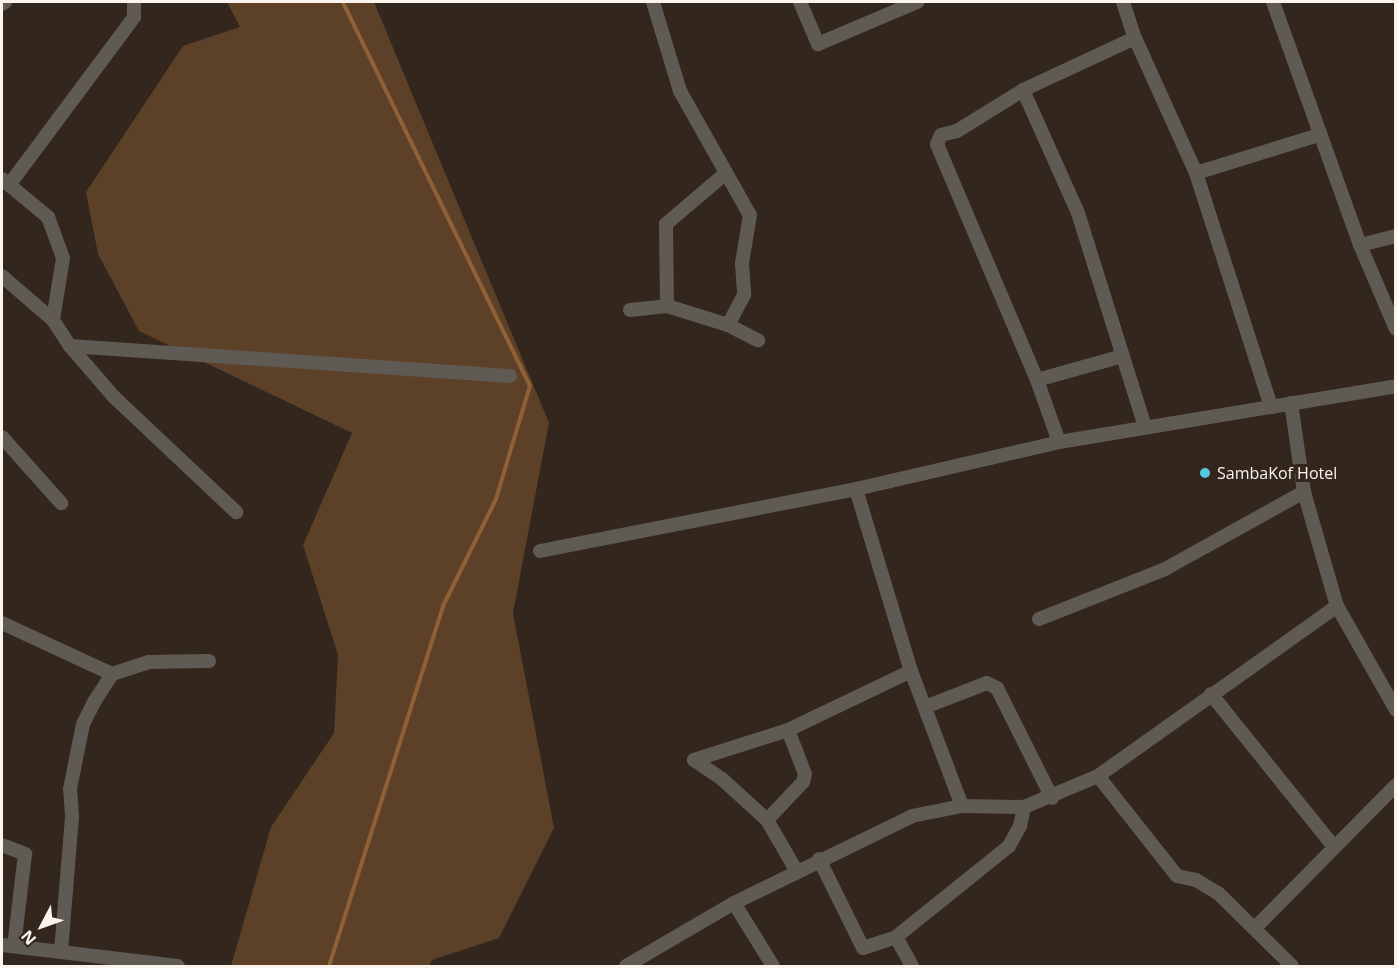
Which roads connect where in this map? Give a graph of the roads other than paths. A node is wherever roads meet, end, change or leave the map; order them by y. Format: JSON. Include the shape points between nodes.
{"nodes":[{"id":1,"x":134,"y":2,"type":"edge"},
{"id":2,"x":653,"y":2,"type":"edge"},
{"id":3,"x":800,"y":2,"type":"edge"},
{"id":4,"x":917,"y":2,"type":"edge"},
{"id":5,"x":1123,"y":2,"type":"edge"},
{"id":6,"x":1277,"y":3,"type":"edge"},
{"id":7,"x":1135,"y":38,"type":"junction"},
{"id":8,"x":1023,"y":90,"type":"junction"},
{"id":9,"x":1319,"y":135,"type":"junction"},
{"id":10,"x":726,"y":172,"type":"junction"},
{"id":11,"x":1196,"y":173,"type":"junction"},
{"id":12,"x":5,"y":182,"type":"edge"},
{"id":13,"x":1395,"y":236,"type":"edge"},
{"id":14,"x":1360,"y":245,"type":"junction"},
{"id":15,"x":2,"y":276,"type":"edge"},
{"id":16,"x":667,"y":306,"type":"junction"},
{"id":17,"x":630,"y":310,"type":"dead end"},
{"id":18,"x":53,"y":320,"type":"junction"},
{"id":19,"x":728,"y":325,"type":"junction"},
{"id":20,"x":1395,"y":329,"type":"edge"},
{"id":21,"x":758,"y":340,"type":"dead end"},
{"id":22,"x":70,"y":346,"type":"junction"},
{"id":23,"x":1123,"y":356,"type":"junction"},
{"id":24,"x":510,"y":376,"type":"dead end"},
{"id":25,"x":1037,"y":380,"type":"junction"},
{"id":26,"x":1395,"y":386,"type":"edge"},
{"id":27,"x":1292,"y":403,"type":"junction"},
{"id":28,"x":1271,"y":407,"type":"junction"},
{"id":29,"x":1145,"y":427,"type":"junction"},
{"id":30,"x":2,"y":437,"type":"edge"},
{"id":31,"x":1059,"y":442,"type":"junction"},
{"id":32,"x":856,"y":489,"type":"junction"},
{"id":33,"x":1304,"y":492,"type":"junction"},
{"id":34,"x":61,"y":503,"type":"dead end"},
{"id":35,"x":236,"y":512,"type":"dead end"},
{"id":36,"x":540,"y":551,"type":"dead end"},
{"id":37,"x":1337,"y":606,"type":"junction"},
{"id":38,"x":1039,"y":619,"type":"dead end"},
{"id":39,"x":2,"y":623,"type":"edge"},
{"id":40,"x":209,"y":661,"type":"dead end"},
{"id":41,"x":911,"y":671,"type":"junction"},
{"id":42,"x":112,"y":674,"type":"junction"},
{"id":43,"x":1211,"y":694,"type":"junction"},
{"id":44,"x":925,"y":707,"type":"junction"},
{"id":45,"x":1395,"y":710,"type":"edge"},
{"id":46,"x":788,"y":730,"type":"junction"},
{"id":47,"x":1098,"y":776,"type":"junction"},
{"id":48,"x":1395,"y":785,"type":"edge"},
{"id":49,"x":1052,"y":798,"type":"junction"},
{"id":50,"x":962,"y":806,"type":"junction"},
{"id":51,"x":1024,"y":807,"type":"junction"},
{"id":52,"x":767,"y":820,"type":"junction"},
{"id":53,"x":2,"y":845,"type":"edge"},
{"id":54,"x":1333,"y":846,"type":"junction"},
{"id":55,"x":819,"y":859,"type":"junction"},
{"id":56,"x":796,"y":870,"type":"junction"},
{"id":57,"x":734,"y":903,"type":"junction"},
{"id":58,"x":1256,"y":927,"type":"junction"},
{"id":59,"x":896,"y":937,"type":"junction"},
{"id":60,"x":8,"y":945,"type":"edge"},
{"id":61,"x":62,"y":951,"type":"junction"},
{"id":62,"x":178,"y":966,"type":"edge"},
{"id":63,"x":626,"y":966,"type":"edge"},
{"id":64,"x":773,"y":966,"type":"edge"},
{"id":65,"x":912,"y":966,"type":"edge"},
{"id":66,"x":1292,"y":966,"type":"edge"}],
"edges":[{"from":1,"to":12,"type":"street","via":[[130,22]]},
{"from":2,"to":10,"type":"street","via":[[680,91]]},
{"from":3,"to":4,"type":"street","via":[[818,44]]},
{"from":5,"to":7,"type":"street"},
{"from":6,"to":9,"type":"street"},
{"from":7,"to":8,"type":"street"},
{"from":7,"to":11,"type":"street"},
{"from":8,"to":23,"type":"street","via":[[1078,213]]},
{"from":8,"to":25,"type":"street","via":[[957,131],[941,135],[937,144]]},
{"from":9,"to":11,"type":"street"},
{"from":9,"to":14,"type":"street"},
{"from":10,"to":16,"type":"street","via":[[666,224]]},
{"from":10,"to":19,"type":"street","via":[[750,215],[742,263],[744,295]]},
{"from":11,"to":28,"type":"street"},
{"from":12,"to":18,"type":"street","via":[[48,217],[63,258]]},
{"from":13,"to":14,"type":"street"},
{"from":14,"to":20,"type":"street"},
{"from":15,"to":18,"type":"street"},
{"from":16,"to":17,"type":"street"},
{"from":16,"to":19,"type":"street"},
{"from":18,"to":22,"type":"street"},
{"from":19,"to":21,"type":"street"},
{"from":22,"to":24,"type":"street"},
{"from":22,"to":35,"type":"street","via":[[114,397]]},
{"from":23,"to":25,"type":"street"},
{"from":23,"to":29,"type":"street"},
{"from":25,"to":31,"type":"street"},
{"from":26,"to":27,"type":"street"},
{"from":27,"to":28,"type":"street"},
{"from":27,"to":33,"type":"street"},
{"from":28,"to":29,"type":"street"},
{"from":29,"to":31,"type":"street"},
{"from":30,"to":34,"type":"street"},
{"from":31,"to":32,"type":"street"},
{"from":32,"to":36,"type":"street"},
{"from":32,"to":41,"type":"street"},
{"from":33,"to":37,"type":"street"},
{"from":33,"to":38,"type":"street","via":[[1165,569]]},
{"from":37,"to":43,"type":"street"},
{"from":37,"to":45,"type":"street"},
{"from":39,"to":42,"type":"street"},
{"from":40,"to":42,"type":"street","via":[[148,662]]},
{"from":41,"to":44,"type":"street"},
{"from":41,"to":46,"type":"street"},
{"from":42,"to":61,"type":"street","via":[[83,724],[70,789],[72,816]]},
{"from":43,"to":47,"type":"street"},
{"from":43,"to":54,"type":"street"},
{"from":44,"to":49,"type":"street","via":[[987,683],[997,688]]},
{"from":44,"to":50,"type":"street"},
{"from":46,"to":52,"type":"street","via":[[804,774],[803,782]]},
{"from":46,"to":52,"type":"street","via":[[694,760],[722,779]]},
{"from":47,"to":49,"type":"street"},
{"from":47,"to":58,"type":"street","via":[[1177,876],[1196,880],[1218,893]]},
{"from":48,"to":54,"type":"street"},
{"from":49,"to":51,"type":"street"},
{"from":50,"to":51,"type":"street"},
{"from":50,"to":55,"type":"street","via":[[912,816]]},
{"from":51,"to":59,"type":"street","via":[[1009,846]]},
{"from":52,"to":56,"type":"street"},
{"from":53,"to":60,"type":"street","via":[[26,854]]},
{"from":54,"to":58,"type":"street"},
{"from":55,"to":56,"type":"street"},
{"from":55,"to":59,"type":"street","via":[[863,948]]},
{"from":56,"to":57,"type":"street"},
{"from":57,"to":63,"type":"street"},
{"from":57,"to":64,"type":"street"},
{"from":58,"to":66,"type":"street"},
{"from":59,"to":65,"type":"street"},
{"from":60,"to":61,"type":"street"},
{"from":61,"to":62,"type":"street"}]}
